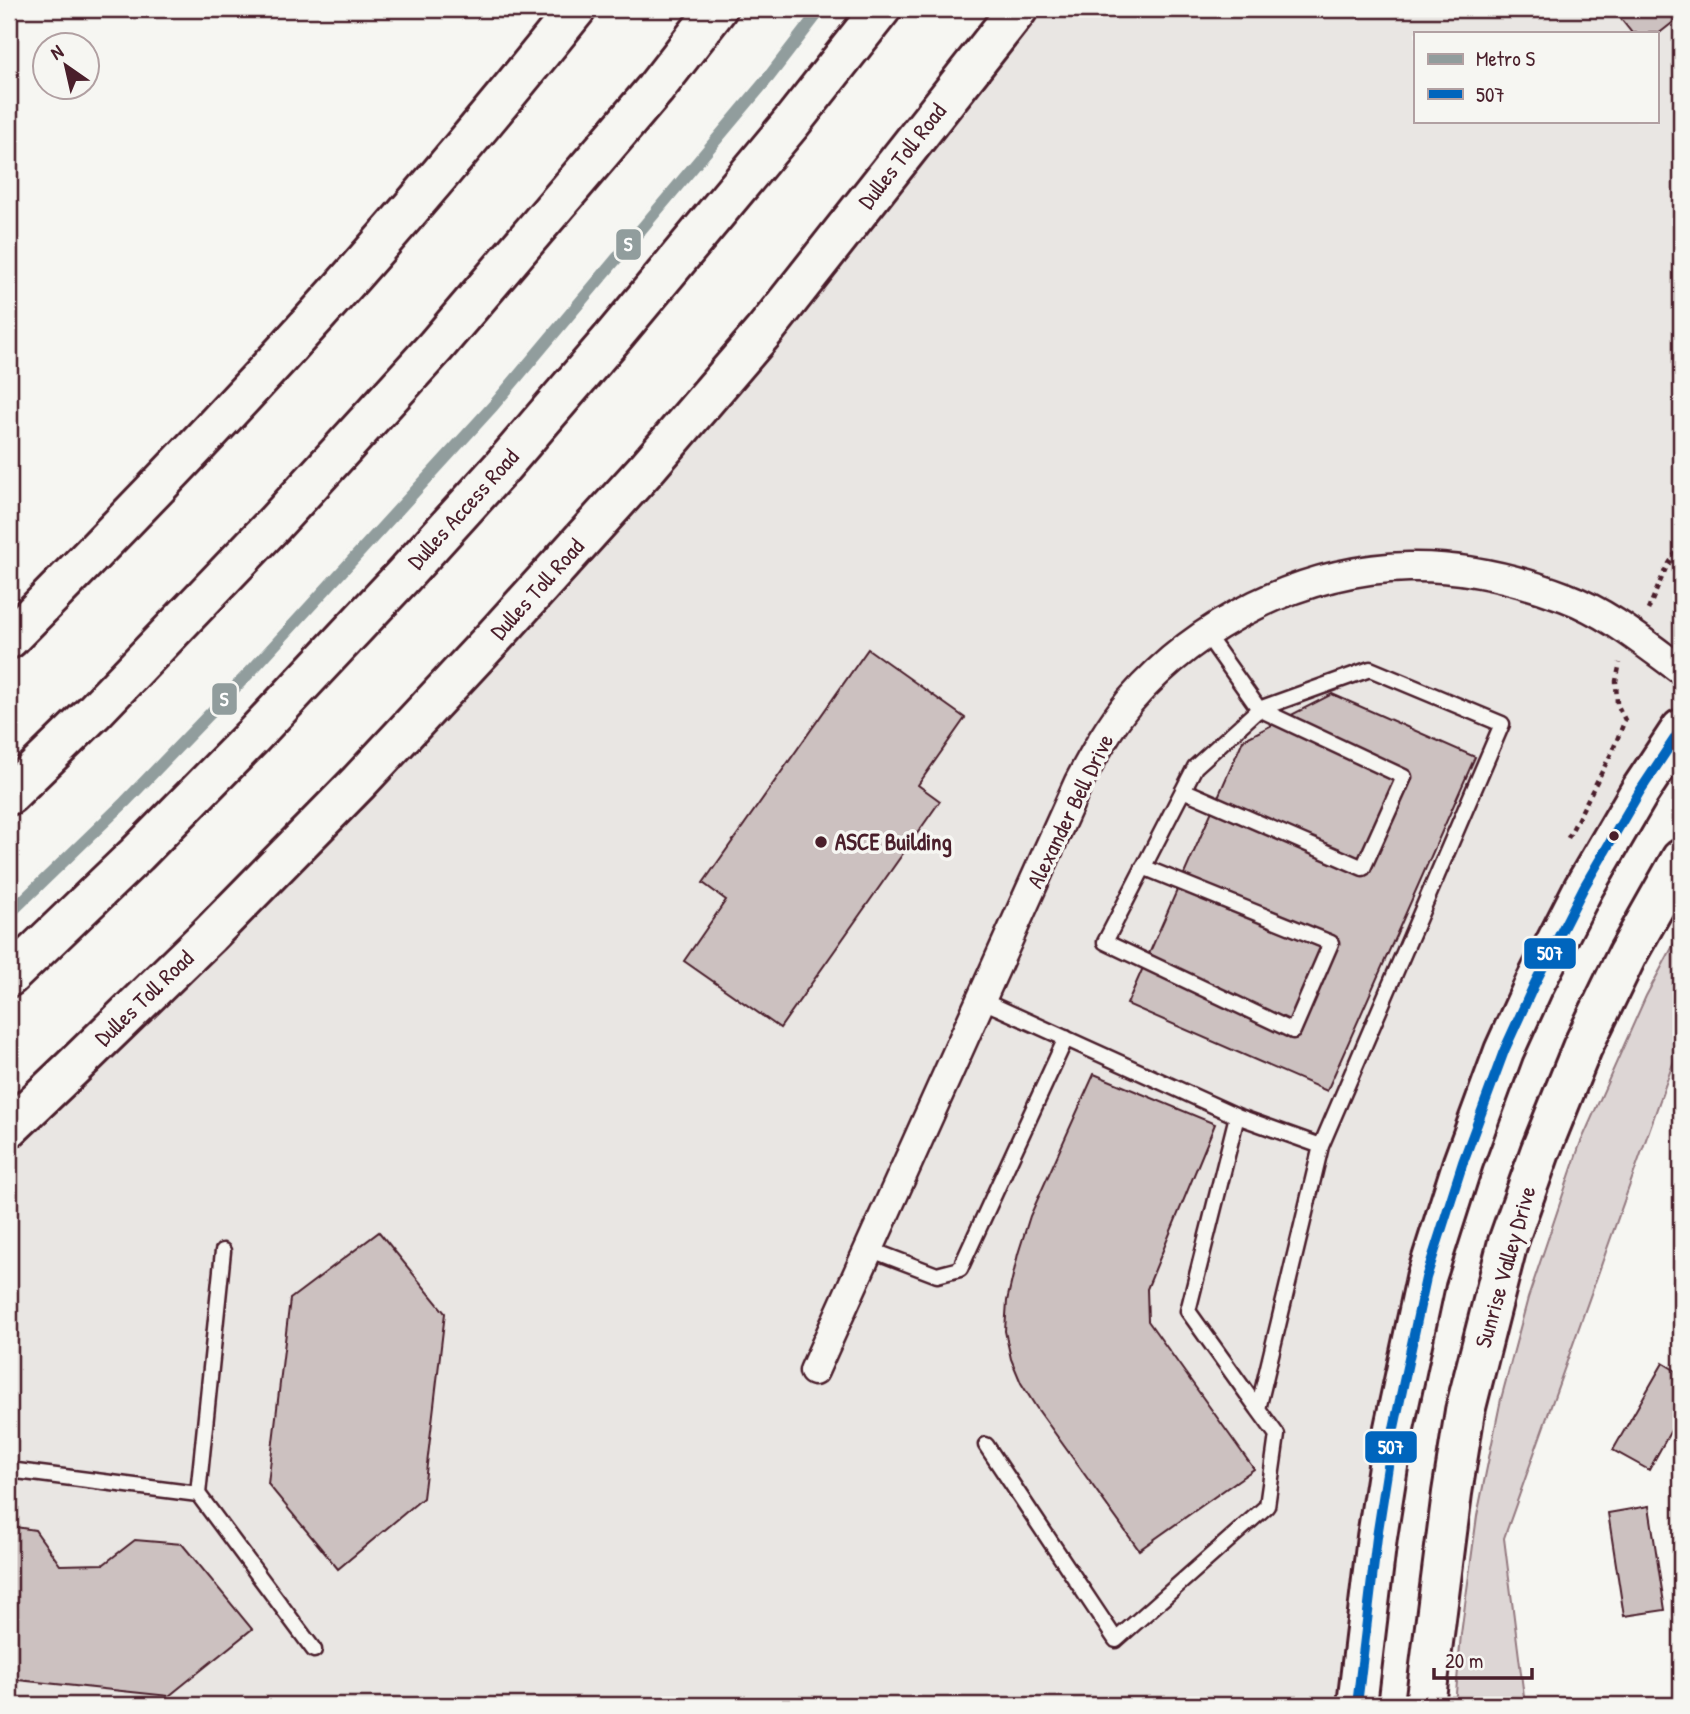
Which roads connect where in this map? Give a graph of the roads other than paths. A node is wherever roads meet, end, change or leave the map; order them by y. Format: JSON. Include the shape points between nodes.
{"nodes":[{"id":1,"x":576,"y":9,"type":"edge"},
{"id":2,"x":717,"y":9,"type":"edge"},
{"id":3,"x":881,"y":9,"type":"edge"},
{"id":4,"x":1018,"y":9,"type":"edge"},
{"id":5,"x":1206,"y":634,"type":"junction"},
{"id":6,"x":9,"y":639,"type":"edge"},
{"id":7,"x":1681,"y":670,"type":"edge"},
{"id":8,"x":1259,"y":709,"type":"junction"},
{"id":9,"x":1681,"y":729,"type":"edge"},
{"id":10,"x":1183,"y":790,"type":"junction"},
{"id":11,"x":9,"y":795,"type":"edge"},
{"id":12,"x":1681,"y":859,"type":"edge"},
{"id":13,"x":1143,"y":867,"type":"junction"},
{"id":14,"x":9,"y":976,"type":"edge"},
{"id":15,"x":981,"y":1000,"type":"junction"},
{"id":16,"x":1066,"y":1038,"type":"junction"},
{"id":17,"x":1237,"y":1116,"type":"junction"},
{"id":18,"x":9,"y":1128,"type":"edge"},
{"id":19,"x":1321,"y":1146,"type":"junction"},
{"id":20,"x":869,"y":1250,"type":"junction"},
{"id":21,"x":223,"y":1251,"type":"dead end"},
{"id":22,"x":814,"y":1371,"type":"dead end"},
{"id":23,"x":1258,"y":1409,"type":"junction"},
{"id":24,"x":986,"y":1445,"type":"dead end"},
{"id":25,"x":9,"y":1470,"type":"edge"},
{"id":26,"x":198,"y":1494,"type":"junction"},
{"id":27,"x":314,"y":1650,"type":"dead end"},
{"id":28,"x":1357,"y":1705,"type":"edge"},
{"id":29,"x":1425,"y":1705,"type":"edge"}],
"edges":[{"from":1,"to":6,"type":"main road","via":[[391,232],[245,394]]},
{"from":2,"to":11,"type":"main road","via":[[655,89],[436,346],[264,534]]},
{"from":3,"to":14,"type":"main road","name":"Dulles Access Road","via":[[614,336],[404,575],[137,854]]},
{"from":4,"to":18,"type":"main road","name":"Dulles Toll Road","via":[[766,329],[647,468],[359,782]]},
{"from":5,"to":7,"type":"street","name":"Alexander Bell Drive","via":[[1253,606],[1306,584],[1409,567],[1461,570],[1519,581],[1567,598],[1613,621]]},
{"from":5,"to":8,"type":"lane"},
{"from":5,"to":15,"type":"street","name":"Alexander Bell Drive","via":[[1155,675],[1099,745]]},
{"from":8,"to":10,"type":"lane","via":[[1195,767]]},
{"from":8,"to":10,"type":"lane","via":[[1404,778],[1363,868]]},
{"from":8,"to":19,"type":"lane","via":[[1370,669],[1502,724]]},
{"from":9,"to":28,"type":"main road","via":[[1584,887],[1540,972],[1504,1051],[1463,1162],[1426,1278],[1394,1428]]},
{"from":10,"to":13,"type":"lane"},
{"from":12,"to":29,"type":"main road","name":"Sunrise Valley Drive","via":[[1582,1048],[1508,1242],[1465,1411]]},
{"from":13,"to":13,"type":"lane","via":[[1105,942],[1293,1031],[1331,943]]},
{"from":15,"to":16,"type":"lane"},
{"from":15,"to":20,"type":"street","name":"Alexander Bell Drive"},
{"from":16,"to":17,"type":"lane"},
{"from":16,"to":20,"type":"lane","via":[[960,1269],[937,1275]]},
{"from":17,"to":19,"type":"lane"},
{"from":17,"to":23,"type":"lane","via":[[1188,1311]]},
{"from":19,"to":23,"type":"lane"},
{"from":20,"to":22,"type":"street","name":"Alexander Bell Drive"},
{"from":21,"to":26,"type":"lane"},
{"from":23,"to":24,"type":"lane","via":[[1277,1435],[1267,1506],[1116,1640]]},
{"from":25,"to":26,"type":"lane"},
{"from":26,"to":27,"type":"lane"}]}
